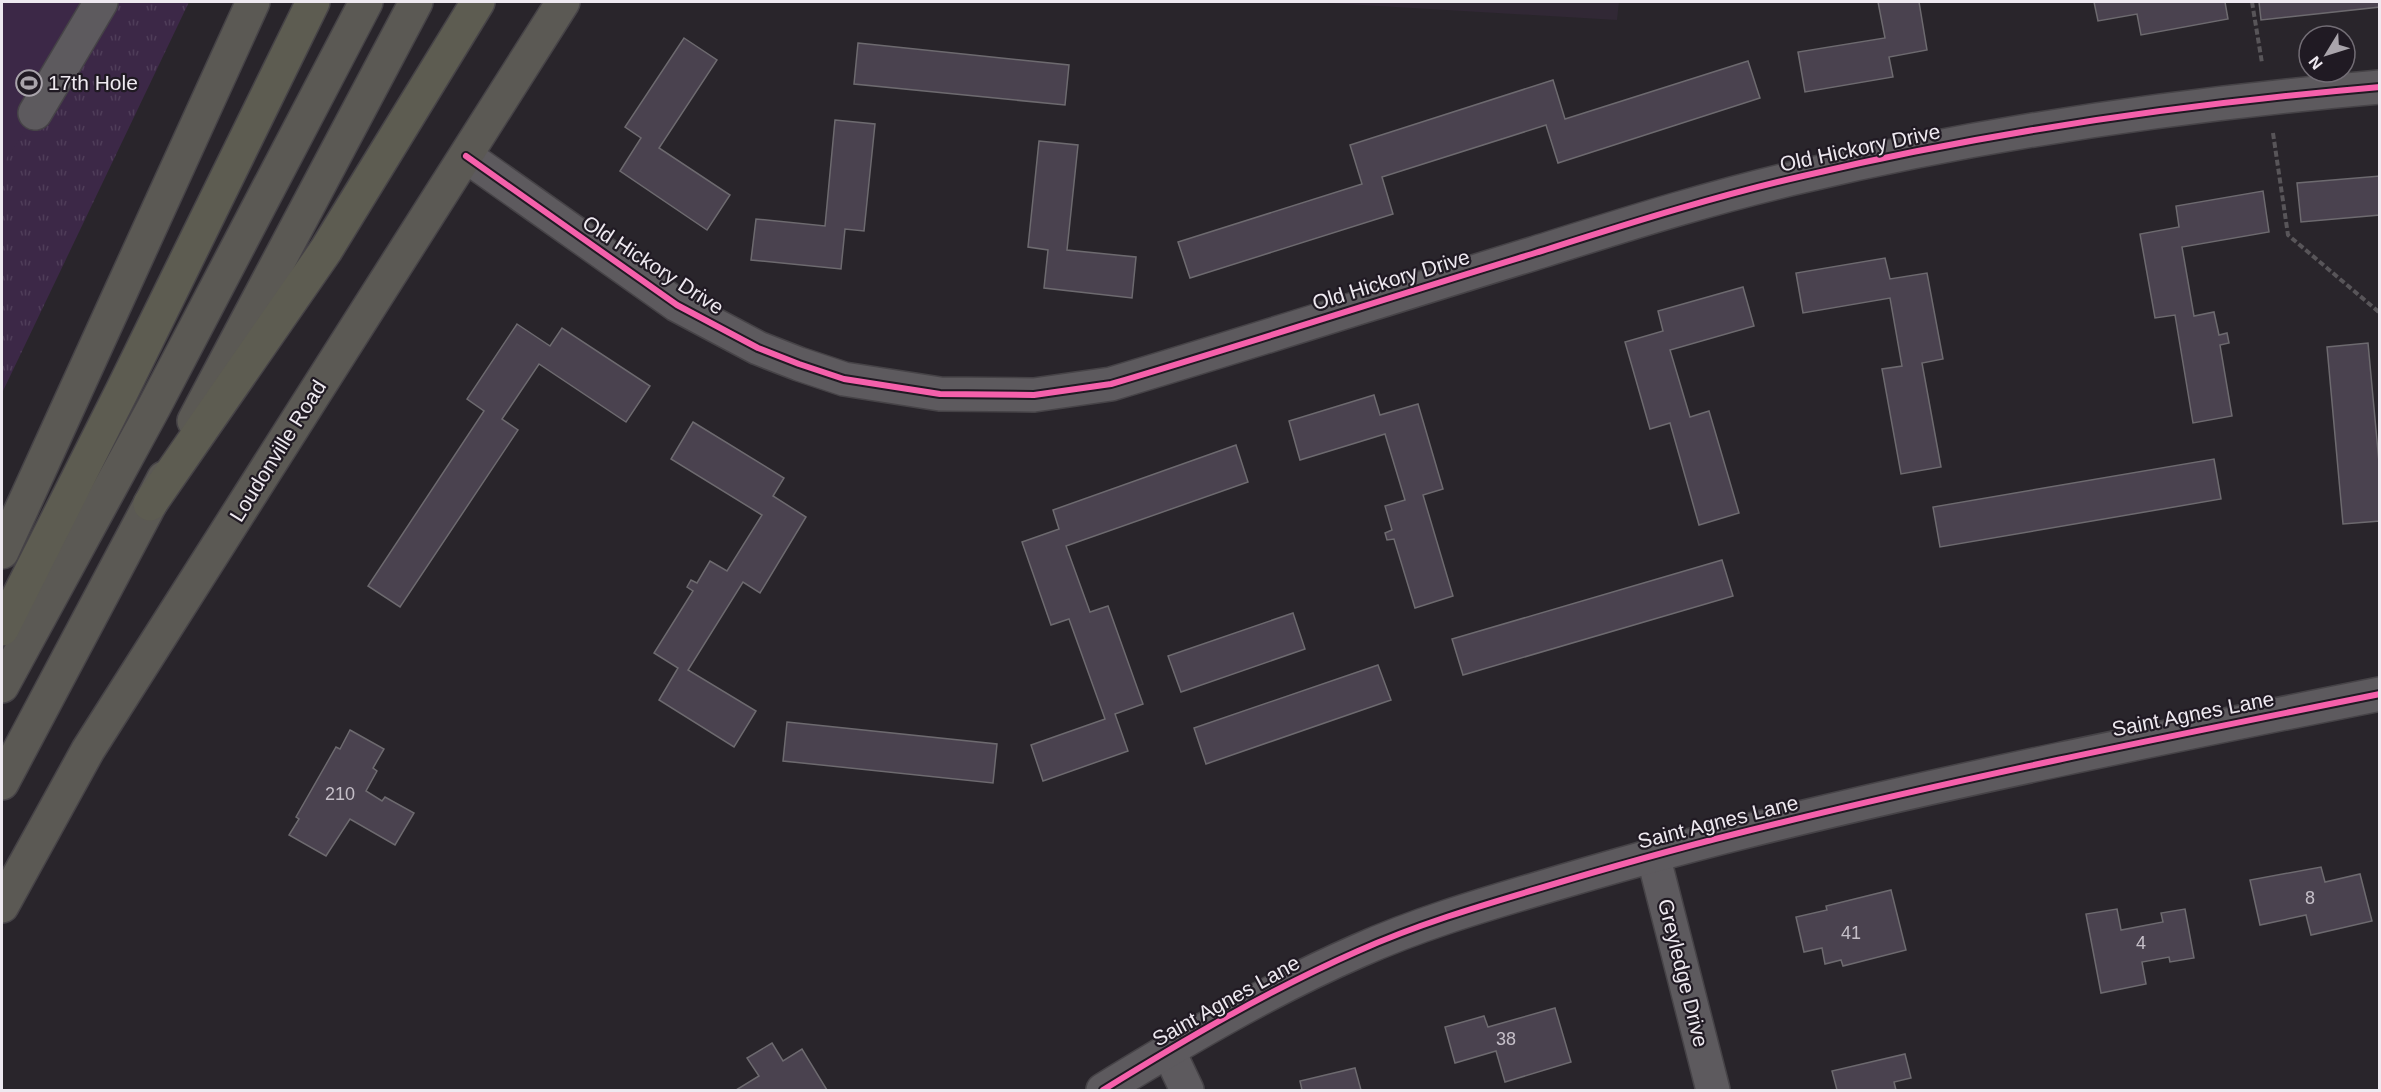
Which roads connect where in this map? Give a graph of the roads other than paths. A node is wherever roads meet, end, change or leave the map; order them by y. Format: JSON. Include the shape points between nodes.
{"nodes":[{"id":1,"x":101,"y":2,"type":"edge"},
{"id":2,"x":253,"y":2,"type":"edge"},
{"id":3,"x":313,"y":2,"type":"edge"},
{"id":4,"x":366,"y":2,"type":"edge"},
{"id":5,"x":416,"y":2,"type":"edge"},
{"id":6,"x":478,"y":2,"type":"edge"},
{"id":7,"x":563,"y":2,"type":"edge"},
{"id":8,"x":2379,"y":87,"type":"edge"},
{"id":9,"x":35,"y":113,"type":"dead end"},
{"id":10,"x":466,"y":156,"type":"junction"},
{"id":11,"x":150,"y":504,"type":"junction"},
{"id":12,"x":2,"y":552,"type":"edge"},
{"id":13,"x":2,"y":628,"type":"edge"},
{"id":14,"x":2,"y":687,"type":"edge"},
{"id":15,"x":2379,"y":694,"type":"edge"},
{"id":16,"x":2,"y":783,"type":"edge"},
{"id":17,"x":1653,"y":855,"type":"junction"},
{"id":18,"x":2,"y":906,"type":"edge"},
{"id":19,"x":1168,"y":1050,"type":"junction"},
{"id":20,"x":1103,"y":1090,"type":"edge"},
{"id":21,"x":1186,"y":1090,"type":"edge"},
{"id":22,"x":1713,"y":1090,"type":"edge"}],
"edges":[{"from":1,"to":9,"type":"street"},
{"from":2,"to":12,"type":"main road"},
{"from":3,"to":13,"type":"highway"},
{"from":4,"to":14,"type":"main road"},
{"from":5,"to":11,"type":"main road"},
{"from":6,"to":11,"type":"highway","via":[[326,250]]},
{"from":7,"to":10,"type":"main road","name":"Loudonville Road"},
{"from":8,"to":10,"type":"street","name":"Old Hickory Drive","via":[[2098,118],[1799,176],[1669,212],[1111,384],[1034,395],[940,394],[893,388],[844,379],[758,348],[677,305]]},
{"from":10,"to":18,"type":"main road","name":"Loudonville Road","via":[[88,750]]},
{"from":11,"to":16,"type":"main road"},
{"from":15,"to":17,"type":"street","name":"Saint Agnes Lane","via":[[1974,777]]},
{"from":17,"to":19,"type":"street","name":"Saint Agnes Lane","via":[[1432,922],[1359,950],[1279,987]]},
{"from":17,"to":22,"type":"street","name":"Greyledge Drive"},
{"from":19,"to":20,"type":"street","name":"Saint Agnes Lane"},
{"from":19,"to":21,"type":"street"}]}
